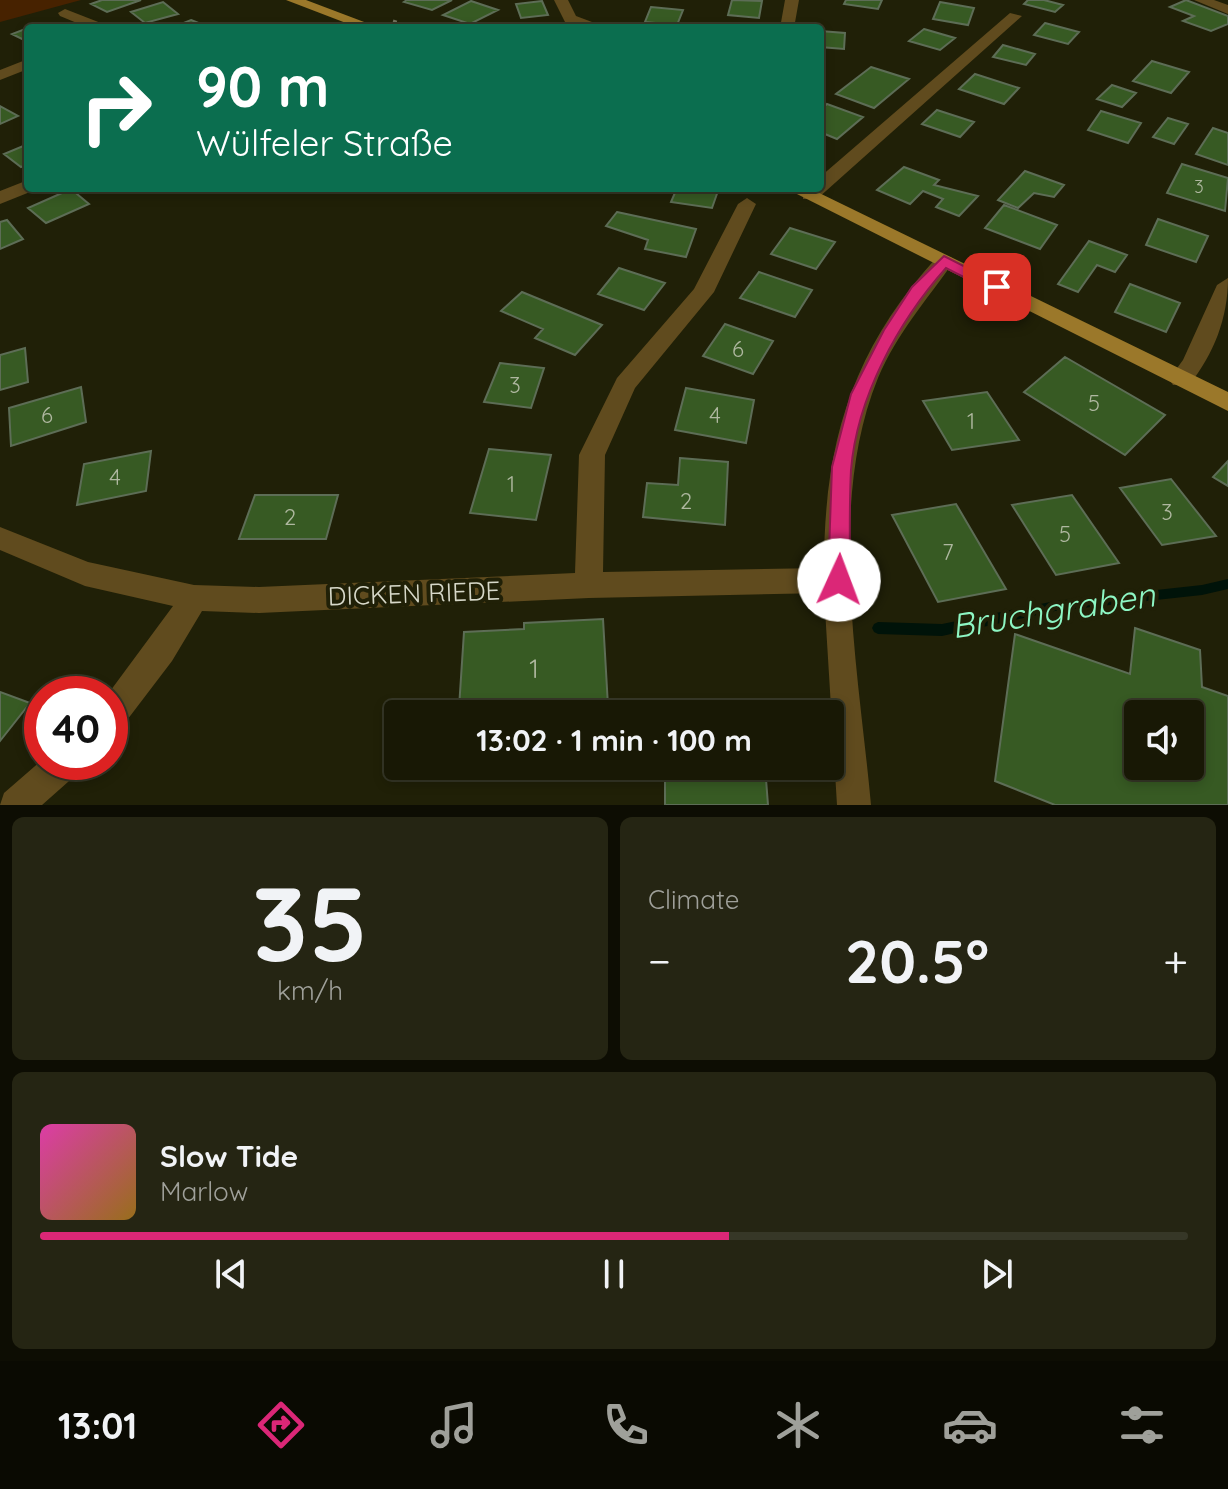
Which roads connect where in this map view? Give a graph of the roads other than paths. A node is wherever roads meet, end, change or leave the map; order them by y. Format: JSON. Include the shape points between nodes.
{"nodes":[{"id":1,"x":293,"y":0,"type":"edge"},
{"id":2,"x":561,"y":0,"type":"edge"},
{"id":3,"x":792,"y":0,"type":"edge"},
{"id":4,"x":1201,"y":0,"type":"edge"},
{"id":5,"x":1228,"y":10,"type":"edge"},
{"id":6,"x":65,"y":13,"type":"dead end"},
{"id":7,"x":1015,"y":16,"type":"dead end"},
{"id":8,"x":91,"y":24,"type":"edge"},
{"id":9,"x":362,"y":24,"type":"edge"},
{"id":10,"x":587,"y":24,"type":"edge"},
{"id":11,"x":788,"y":24,"type":"edge"},
{"id":12,"x":24,"y":66,"type":"edge"},
{"id":13,"x":0,"y":75,"type":"edge"},
{"id":14,"x":824,"y":174,"type":"edge"},
{"id":15,"x":24,"y":188,"type":"edge"},
{"id":16,"x":802,"y":192,"type":"edge"},
{"id":17,"x":0,"y":198,"type":"edge"},
{"id":18,"x":747,"y":204,"type":"dead end"},
{"id":19,"x":944,"y":261,"type":"junction"},
{"id":20,"x":1228,"y":285,"type":"edge"},
{"id":21,"x":1181,"y":379,"type":"junction"},
{"id":22,"x":1228,"y":402,"type":"edge"},
{"id":23,"x":0,"y":538,"type":"edge"},
{"id":24,"x":839,"y":580,"type":"junction"},
{"id":25,"x":589,"y":585,"type":"junction"},
{"id":26,"x":194,"y":598,"type":"junction"},
{"id":27,"x":128,"y":694,"type":"edge"},
{"id":28,"x":44,"y":780,"type":"edge"},
{"id":29,"x":16,"y":805,"type":"edge"},
{"id":30,"x":854,"y":805,"type":"edge"}],
"edges":[{"from":1,"to":9,"type":"main road"},
{"from":2,"to":10,"type":"street","via":[[570,19]]},
{"from":3,"to":11,"type":"street"},
{"from":4,"to":5,"type":"street"},
{"from":6,"to":8,"type":"street"},
{"from":7,"to":14,"type":"street"},
{"from":12,"to":13,"type":"street"},
{"from":15,"to":17,"type":"street"},
{"from":16,"to":19,"type":"main road"},
{"from":18,"to":25,"type":"street","via":[[703,292],[625,384],[592,455]]},
{"from":19,"to":21,"type":"main road"},
{"from":19,"to":24,"type":"street","via":[[917,290],[860,394],[842,467]]},
{"from":20,"to":21,"type":"street","via":[[1193,364]]},
{"from":21,"to":22,"type":"main road"},
{"from":23,"to":26,"type":"street","name":"DICKEN RIEDE","via":[[85,574]]},
{"from":24,"to":25,"type":"street","name":"DICKEN RIEDE"},
{"from":24,"to":30,"type":"street"},
{"from":25,"to":26,"type":"street","name":"DICKEN RIEDE","via":[[259,600]]},
{"from":26,"to":27,"type":"street"},
{"from":28,"to":29,"type":"street"}]}
